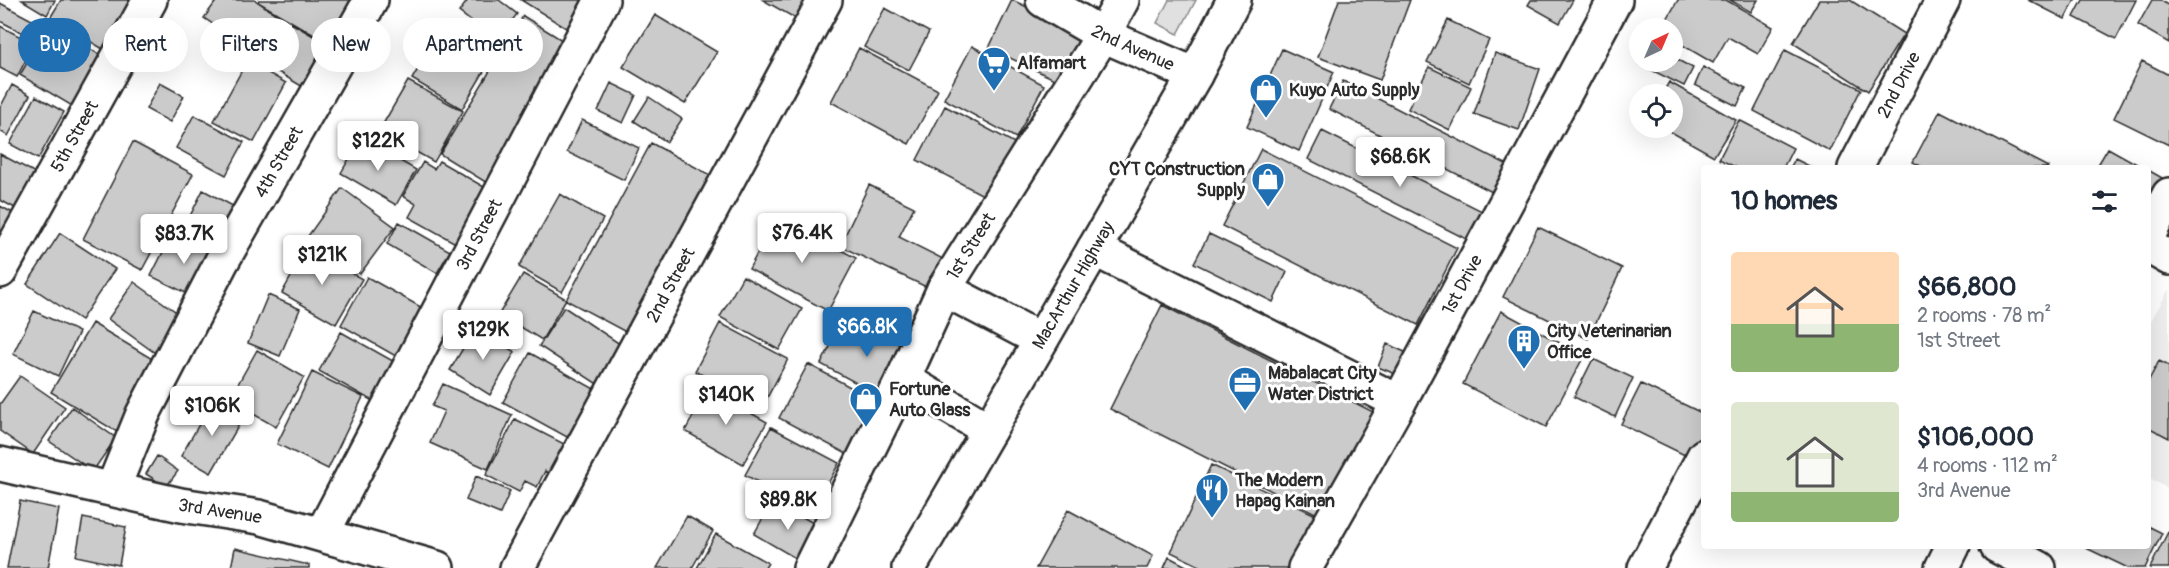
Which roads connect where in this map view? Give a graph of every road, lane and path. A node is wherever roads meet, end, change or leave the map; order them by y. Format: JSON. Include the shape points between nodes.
{"nodes":[{"id":1,"x":150,"y":0,"type":"edge"},
{"id":2,"x":371,"y":0,"type":"edge"},
{"id":3,"x":602,"y":0,"type":"edge"},
{"id":4,"x":825,"y":0,"type":"edge"},
{"id":5,"x":1043,"y":0,"type":"edge"},
{"id":6,"x":1122,"y":0,"type":"edge"},
{"id":7,"x":1234,"y":0,"type":"edge"},
{"id":8,"x":1615,"y":0,"type":"edge"},
{"id":9,"x":1943,"y":0,"type":"edge"},
{"id":10,"x":1103,"y":35,"type":"junction"},
{"id":11,"x":1195,"y":75,"type":"junction"},
{"id":12,"x":1857,"y":165,"type":"edge"},
{"id":13,"x":2169,"y":195,"type":"edge"},
{"id":14,"x":2151,"y":230,"type":"edge"},
{"id":15,"x":2151,"y":248,"type":"edge"},
{"id":16,"x":1094,"y":249,"type":"junction"},
{"id":17,"x":2169,"y":258,"type":"edge"},
{"id":18,"x":0,"y":271,"type":"edge"},
{"id":19,"x":944,"y":289,"type":"junction"},
{"id":20,"x":1041,"y":340,"type":"junction"},
{"id":21,"x":903,"y":379,"type":"junction"},
{"id":22,"x":1399,"y":402,"type":"junction"},
{"id":23,"x":989,"y":430,"type":"junction"},
{"id":24,"x":1701,"y":462,"type":"edge"},
{"id":25,"x":0,"y":464,"type":"edge"},
{"id":26,"x":113,"y":488,"type":"junction"},
{"id":27,"x":322,"y":534,"type":"junction"},
{"id":28,"x":1952,"y":549,"type":"edge"},
{"id":29,"x":2003,"y":549,"type":"edge"},
{"id":30,"x":437,"y":568,"type":"edge"},
{"id":31,"x":517,"y":568,"type":"edge"},
{"id":32,"x":810,"y":568,"type":"edge"},
{"id":33,"x":909,"y":568,"type":"edge"},
{"id":34,"x":1305,"y":568,"type":"edge"},
{"id":35,"x":1645,"y":568,"type":"edge"},
{"id":36,"x":1942,"y":568,"type":"edge"},
{"id":37,"x":2039,"y":568,"type":"edge"}],
"edges":[{"from":1,"to":18,"type":"main road","name":"5th Street"},
{"from":2,"to":26,"type":"main road","name":"4th Street","via":[[222,261],[143,414]]},
{"from":3,"to":27,"type":"main road","name":"3rd Street"},
{"from":4,"to":31,"type":"main road","name":"2nd Street"},
{"from":5,"to":10,"type":"main road","name":"2nd Avenue"},
{"from":6,"to":10,"type":"main road","name":"1st Street"},
{"from":7,"to":11,"type":"main road","name":"MacArthur Highway"},
{"from":8,"to":22,"type":"main road","name":"1st Drive"},
{"from":9,"to":12,"type":"main road","name":"2nd Drive"},
{"from":10,"to":11,"type":"main road","name":"2nd Avenue"},
{"from":10,"to":19,"type":"main road","name":"1st Street"},
{"from":11,"to":16,"type":"main road","name":"MacArthur Highway"},
{"from":13,"to":14,"type":"main road"},
{"from":15,"to":17,"type":"main road"},
{"from":16,"to":20,"type":"main road","name":"MacArthur Highway"},
{"from":16,"to":22,"type":"main road"},
{"from":19,"to":20,"type":"main road"},
{"from":19,"to":21,"type":"main road","name":"1st Street"},
{"from":20,"to":23,"type":"main road","name":"MacArthur Highway"},
{"from":21,"to":23,"type":"main road"},
{"from":21,"to":32,"type":"main road","name":"1st Street"},
{"from":22,"to":34,"type":"main road","name":"1st Drive"},
{"from":23,"to":33,"type":"main road","name":"MacArthur Highway"},
{"from":24,"to":35,"type":"main road"},
{"from":25,"to":26,"type":"main road","name":"3rd Avenue"},
{"from":26,"to":27,"type":"main road","name":"3rd Avenue","via":[[181,505],[259,517]]},
{"from":27,"to":30,"type":"main road","name":"3rd Avenue"},
{"from":28,"to":36,"type":"main road"},
{"from":29,"to":37,"type":"main road"}]}
